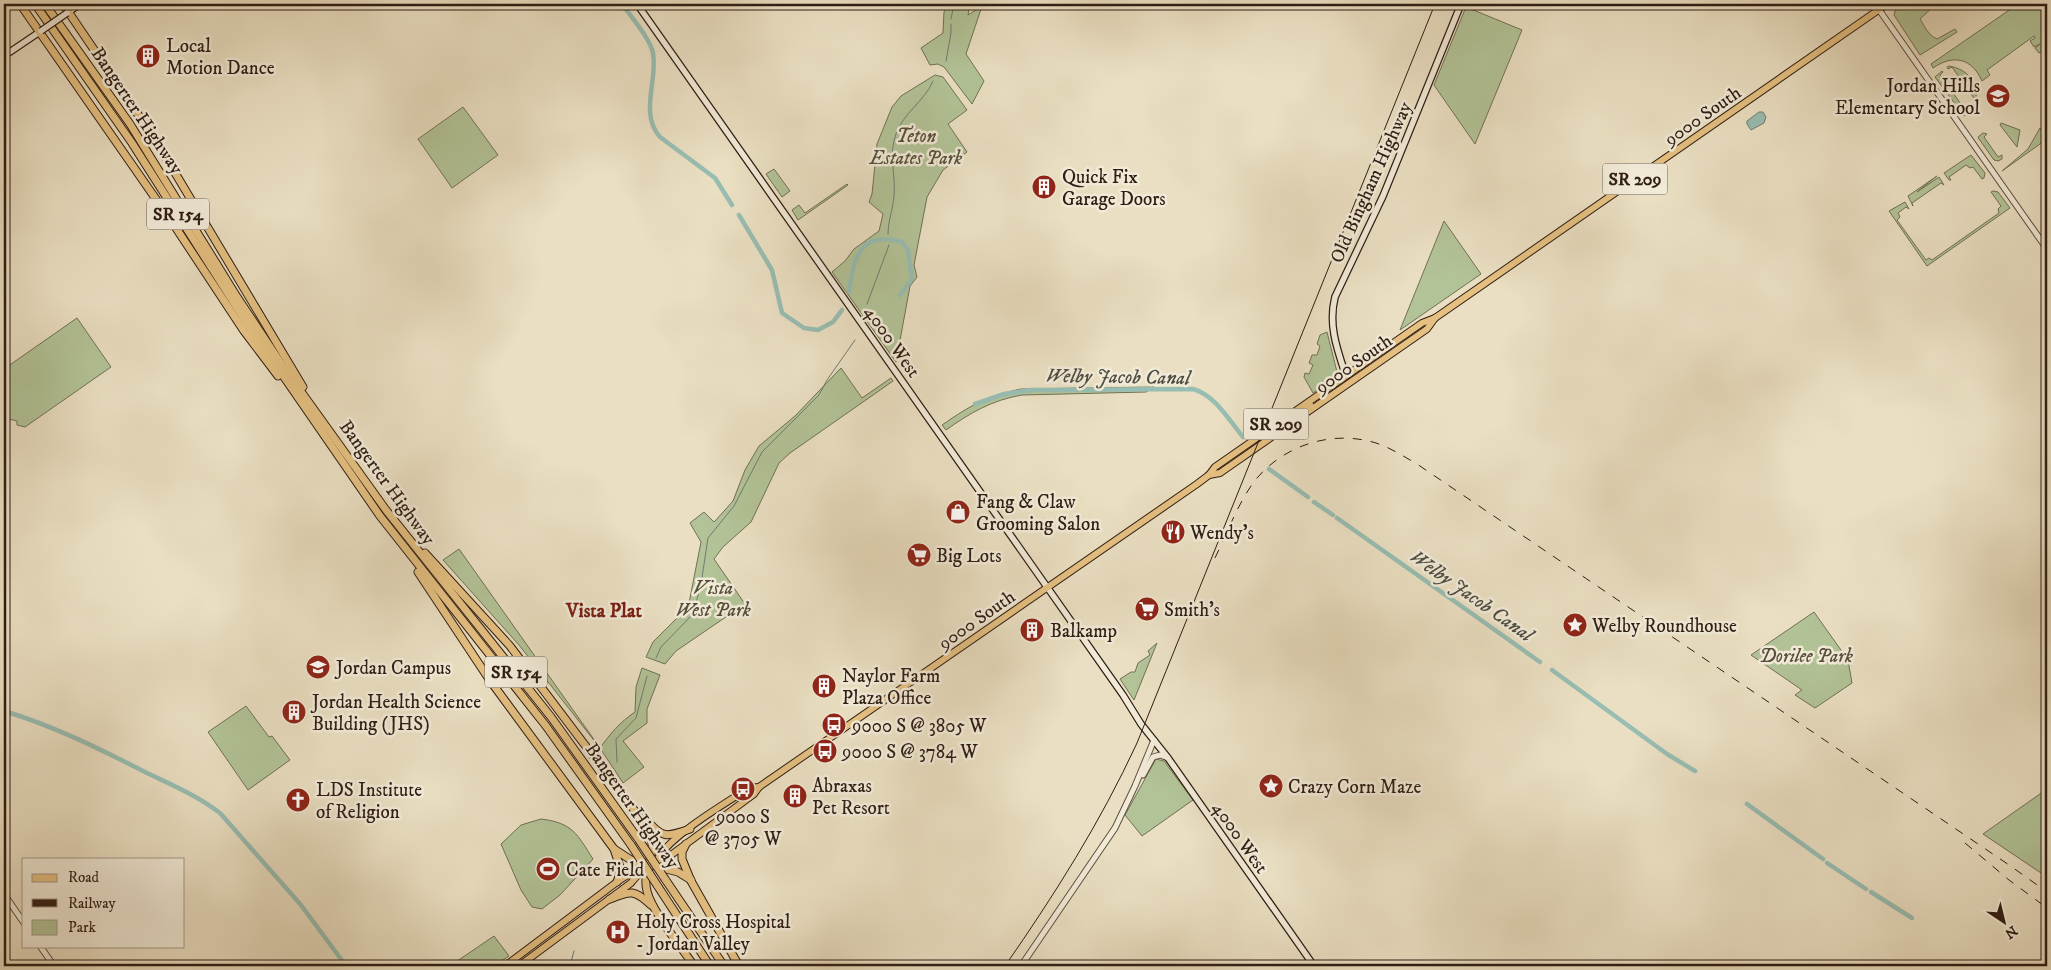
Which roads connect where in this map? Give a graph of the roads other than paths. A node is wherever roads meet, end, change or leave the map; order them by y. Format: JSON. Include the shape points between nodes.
{"nodes":[{"id":1,"x":20,"y":4,"type":"edge"},
{"id":2,"x":35,"y":4,"type":"edge"},
{"id":3,"x":46,"y":4,"type":"edge"},
{"id":4,"x":63,"y":4,"type":"edge"},
{"id":5,"x":80,"y":4,"type":"edge"},
{"id":6,"x":637,"y":4,"type":"edge"},
{"id":7,"x":1461,"y":4,"type":"edge"},
{"id":8,"x":1887,"y":4,"type":"edge"},
{"id":9,"x":1877,"y":7,"type":"edge"},
{"id":10,"x":68,"y":12,"type":"junction"},
{"id":11,"x":40,"y":31,"type":"junction"},
{"id":12,"x":4,"y":56,"type":"edge"},
{"id":13,"x":2047,"y":249,"type":"edge"},
{"id":14,"x":1435,"y":318,"type":"junction"},
{"id":15,"x":1346,"y":376,"type":"junction"},
{"id":16,"x":326,"y":426,"type":"junction"},
{"id":17,"x":318,"y":427,"type":"junction"},
{"id":18,"x":1276,"y":436,"type":"junction"},
{"id":19,"x":1209,"y":475,"type":"junction"},
{"id":20,"x":386,"y":510,"type":"junction"},
{"id":21,"x":380,"y":516,"type":"junction"},
{"id":22,"x":1047,"y":588,"type":"junction"},
{"id":23,"x":1154,"y":740,"type":"junction"},
{"id":24,"x":1168,"y":758,"type":"junction"},
{"id":25,"x":759,"y":786,"type":"junction"},
{"id":26,"x":1135,"y":786,"type":"junction"},
{"id":27,"x":624,"y":797,"type":"junction"},
{"id":28,"x":690,"y":829,"type":"junction"},
{"id":29,"x":686,"y":844,"type":"junction"},
{"id":30,"x":614,"y":849,"type":"junction"},
{"id":31,"x":658,"y":858,"type":"junction"},
{"id":32,"x":650,"y":864,"type":"junction"},
{"id":33,"x":640,"y":872,"type":"junction"},
{"id":34,"x":691,"y":881,"type":"junction"},
{"id":35,"x":617,"y":882,"type":"junction"},
{"id":36,"x":4,"y":894,"type":"edge"},
{"id":37,"x":610,"y":899,"type":"junction"},
{"id":38,"x":655,"y":909,"type":"junction"},
{"id":39,"x":22,"y":920,"type":"edge"},
{"id":40,"x":41,"y":948,"type":"edge"},
{"id":41,"x":54,"y":966,"type":"edge"},
{"id":42,"x":505,"y":966,"type":"edge"},
{"id":43,"x":519,"y":966,"type":"edge"},
{"id":44,"x":694,"y":966,"type":"edge"},
{"id":45,"x":710,"y":966,"type":"edge"},
{"id":46,"x":724,"y":966,"type":"edge"},
{"id":47,"x":739,"y":966,"type":"edge"},
{"id":48,"x":1020,"y":966,"type":"edge"},
{"id":49,"x":1314,"y":966,"type":"edge"}],
"edges":[{"from":1,"to":11,"type":"highway"},
{"from":2,"to":17,"type":"highway","name":"Bangerter Highway","number":"SR 154","via":[[121,127],[234,304]]},
{"from":3,"to":16,"type":"highway","name":"Bangerter Highway","number":"SR 154","via":[[130,124],[251,318]]},
{"from":4,"to":10,"type":"highway"},
{"from":5,"to":10,"type":"main road"},
{"from":6,"to":22,"type":"main road","name":"4000 West"},
{"from":7,"to":15,"type":"main road","name":"Old Bingham Highway","via":[[1383,196],[1335,297],[1332,328]]},
{"from":8,"to":9,"type":"main road","name":"9000 South","number":"SR 209"},
{"from":9,"to":13,"type":"street"},
{"from":9,"to":14,"type":"main road","name":"9000 South","number":"SR 209"},
{"from":10,"to":11,"type":"main road","bridge":true},
{"from":10,"to":16,"type":"highway","via":[[156,141]]},
{"from":11,"to":12,"type":"main road"},
{"from":11,"to":17,"type":"highway","via":[[244,331]]},
{"from":14,"to":15,"type":"main road","name":"9000 South","number":"SR 209","via":[[1422,323]]},
{"from":14,"to":18,"type":"main road","name":"9000 South","number":"SR 209","via":[[1427,329]]},
{"from":15,"to":18,"type":"main road","via":[[1345,381],[1300,413]]},
{"from":15,"to":19,"type":"main road","name":"9000 South","number":"SR 209","via":[[1215,467]]},
{"from":16,"to":20,"type":"highway","name":"Bangerter Highway","number":"SR 154"},
{"from":17,"to":21,"type":"highway","name":"Bangerter Highway","number":"SR 154"},
{"from":18,"to":19,"type":"main road","name":"9000 South","number":"SR 209","via":[[1220,473]]},
{"from":19,"to":22,"type":"main road","name":"9000 South","number":"SR 209"},
{"from":20,"to":27,"type":"highway","via":[[510,646]]},
{"from":20,"to":46,"type":"highway","name":"Bangerter Highway","number":"SR 154","bridge":true,"via":[[546,710]]},
{"from":21,"to":30,"type":"highway","via":[[489,679]]},
{"from":21,"to":45,"type":"highway","name":"Bangerter Highway","number":"SR 154","bridge":true,"via":[[546,726],[631,845]]},
{"from":22,"to":23,"type":"main road","name":"4000 West"},
{"from":22,"to":25,"type":"main road","name":"9000 South","number":"SR 209"},
{"from":23,"to":24,"type":"main road","name":"4000 West"},
{"from":23,"to":26,"type":"street"},
{"from":24,"to":26,"type":"street","via":[[1153,757]]},
{"from":24,"to":49,"type":"main road","name":"4000 West"},
{"from":25,"to":28,"type":"main road","name":"9000 South","number":"SR 209","via":[[749,788]]},
{"from":25,"to":29,"type":"main road","name":"9000 South","number":"SR 209","via":[[754,794]]},
{"from":26,"to":48,"type":"street","via":[[1114,828]]},
{"from":27,"to":28,"type":"highway","via":[[660,834],[673,835]]},
{"from":27,"to":32,"type":"highway","via":[[651,834]]},
{"from":28,"to":31,"type":"main road","name":"9000 South","number":"SR 209","via":[[665,846]]},
{"from":29,"to":31,"type":"main road","name":"9000 South","number":"SR 209"},
{"from":29,"to":34,"type":"highway","via":[[682,859]]},
{"from":30,"to":32,"type":"highway","via":[[631,860]]},
{"from":30,"to":35,"type":"highway","via":[[621,870]]},
{"from":31,"to":32,"type":"main road","name":"9000 South","number":"SR 209"},
{"from":32,"to":33,"type":"main road","name":"9000 South","number":"SR 209"},
{"from":32,"to":34,"type":"highway","via":[[678,872]]},
{"from":32,"to":38,"type":"highway","via":[[646,890]]},
{"from":33,"to":35,"type":"main road","name":"9000 South","number":"SR 209"},
{"from":33,"to":37,"type":"main road","name":"9000 South","number":"SR 209","via":[[631,884]]},
{"from":34,"to":47,"type":"highway"},
{"from":35,"to":42,"type":"main road","name":"9000 South","number":"SR 209"},
{"from":36,"to":39,"type":"street"},
{"from":37,"to":38,"type":"highway","via":[[633,892]]},
{"from":37,"to":43,"type":"main road","name":"9000 South","number":"SR 209"},
{"from":38,"to":44,"type":"highway"},
{"from":40,"to":41,"type":"street"}]}
